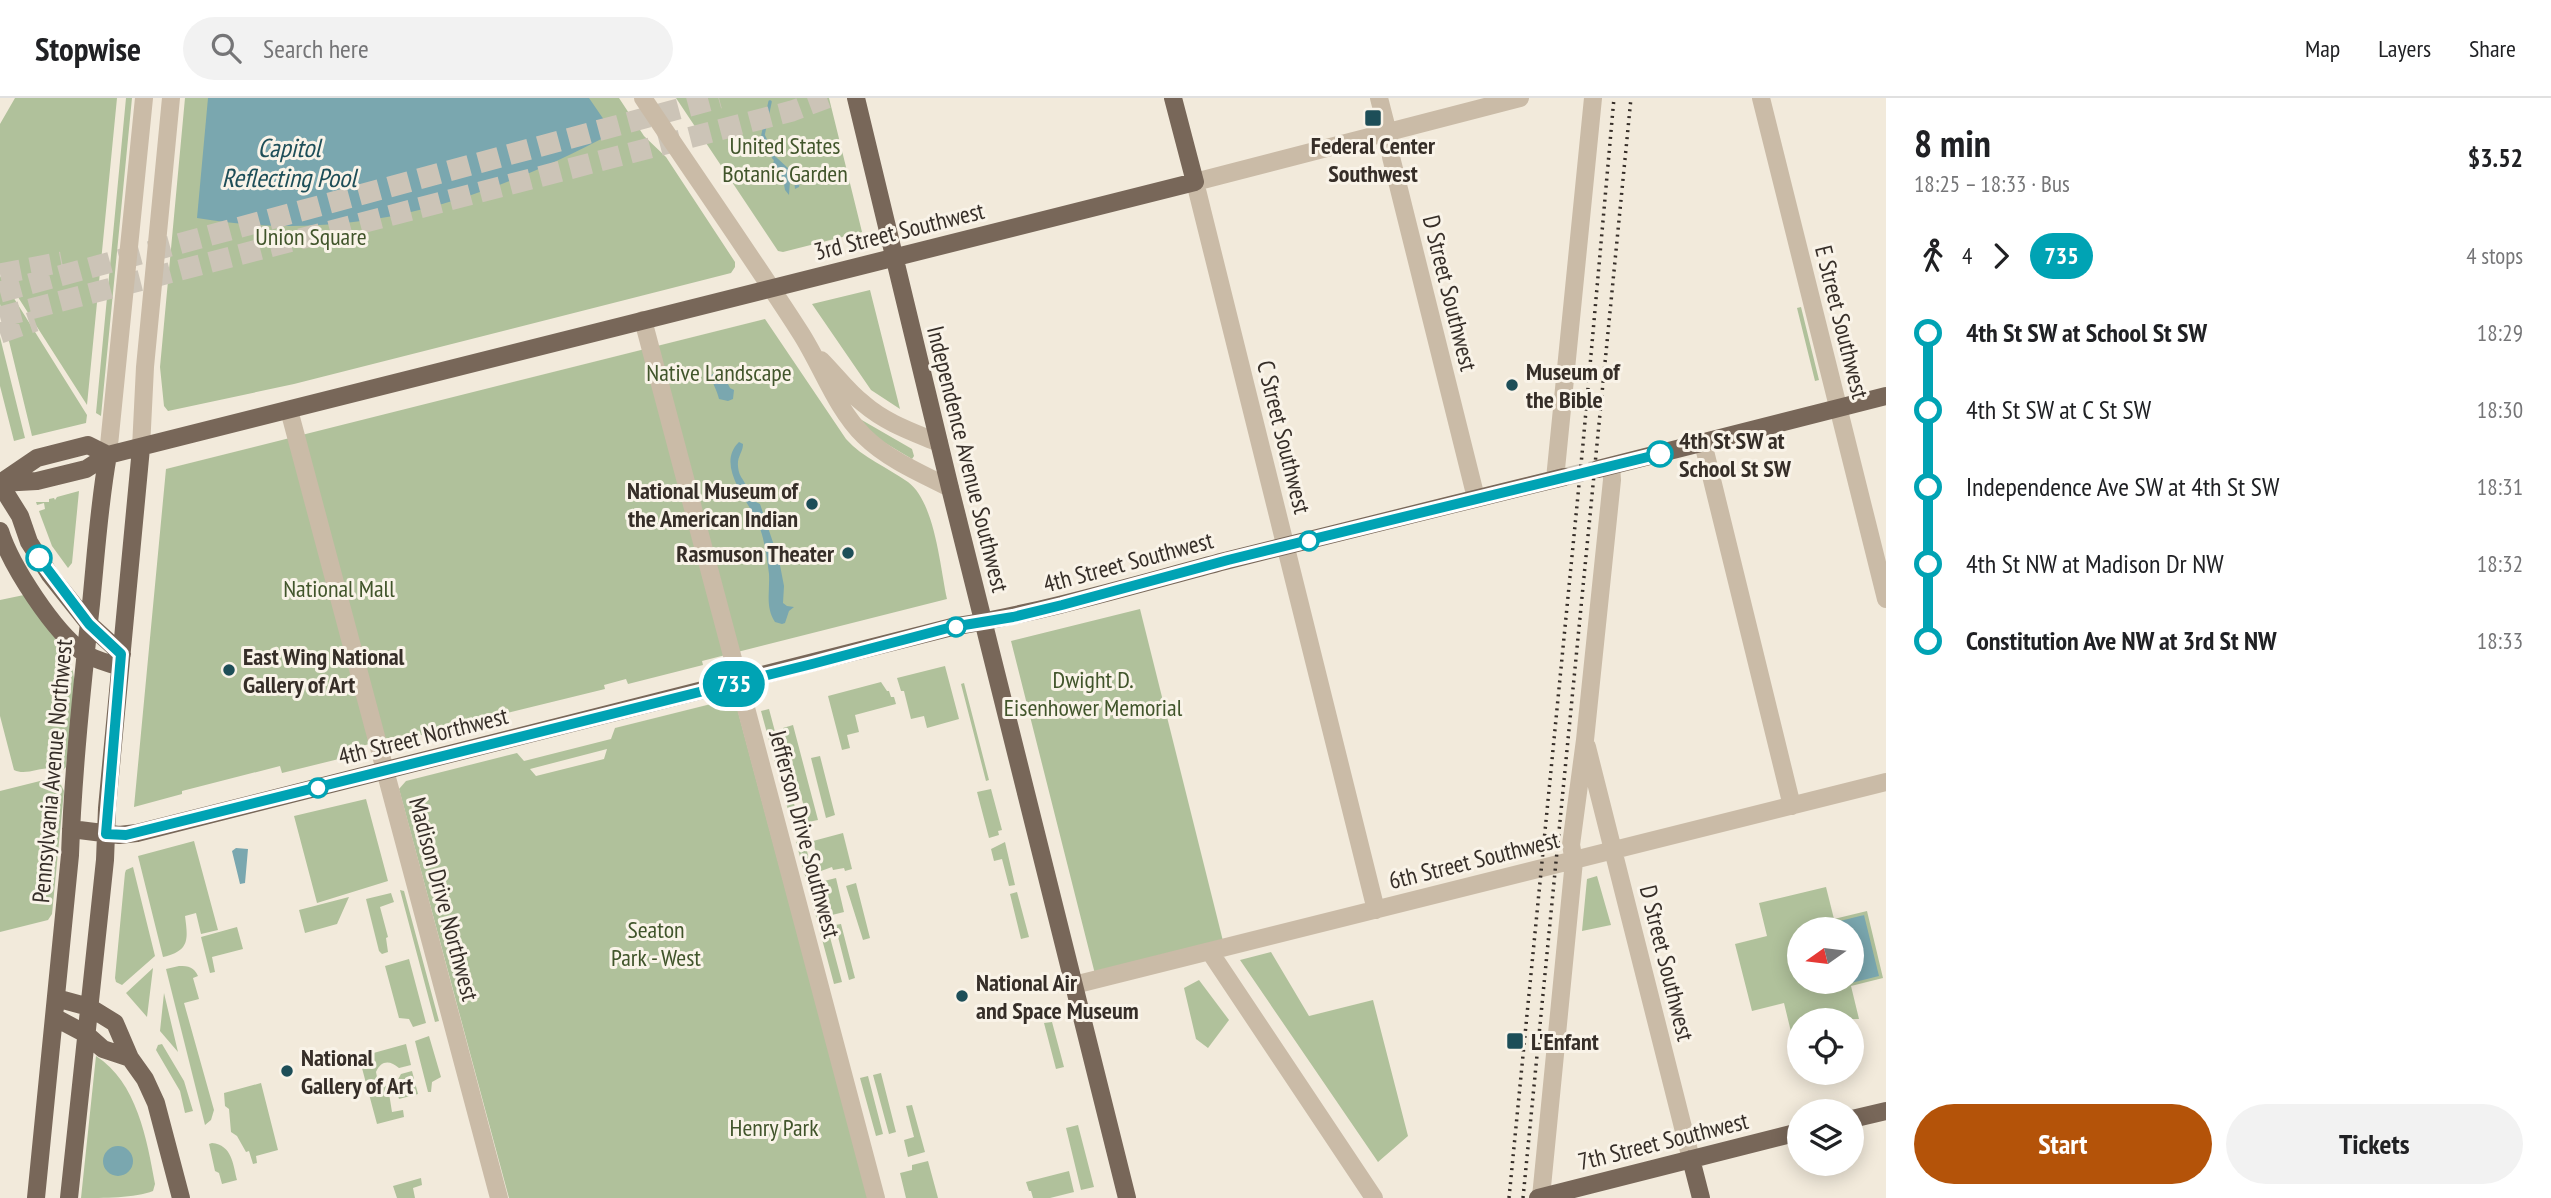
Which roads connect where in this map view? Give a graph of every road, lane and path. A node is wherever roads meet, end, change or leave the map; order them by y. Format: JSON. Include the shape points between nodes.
{"nodes":[{"id":1,"x":144,"y":98,"type":"edge"},
{"id":2,"x":171,"y":98,"type":"edge"},
{"id":3,"x":643,"y":98,"type":"edge"},
{"id":4,"x":856,"y":98,"type":"edge"},
{"id":5,"x":1173,"y":98,"type":"edge"},
{"id":6,"x":1379,"y":98,"type":"edge"},
{"id":7,"x":1520,"y":98,"type":"edge"},
{"id":8,"x":1593,"y":98,"type":"edge"},
{"id":9,"x":1761,"y":98,"type":"edge"},
{"id":10,"x":1388,"y":133,"type":"junction"},
{"id":11,"x":1195,"y":182,"type":"junction"},
{"id":12,"x":894,"y":257,"type":"junction"},
{"id":13,"x":771,"y":288,"type":"junction"},
{"id":14,"x":643,"y":320,"type":"junction"},
{"id":15,"x":811,"y":350,"type":"junction"},
{"id":16,"x":1886,"y":396,"type":"edge"},
{"id":17,"x":1839,"y":409,"type":"junction"},
{"id":18,"x":289,"y":410,"type":"junction"},
{"id":19,"x":939,"y":443,"type":"junction"},
{"id":20,"x":1703,"y":443,"type":"junction"},
{"id":21,"x":141,"y":448,"type":"junction"},
{"id":22,"x":108,"y":455,"type":"junction"},
{"id":23,"x":1604,"y":468,"type":"joint"},
{"id":24,"x":1560,"y":478,"type":"joint"},
{"id":25,"x":0,"y":483,"type":"edge"},
{"id":26,"x":950,"y":488,"type":"junction"},
{"id":27,"x":1476,"y":498,"type":"junction"},
{"id":28,"x":0,"y":531,"type":"edge"},
{"id":29,"x":1286,"y":546,"type":"junction"},
{"id":30,"x":1886,"y":598,"type":"edge"},
{"id":31,"x":984,"y":622,"type":"junction"},
{"id":32,"x":89,"y":624,"type":"junction"},
{"id":33,"x":86,"y":654,"type":"junction"},
{"id":34,"x":121,"y":661,"type":"junction"},
{"id":35,"x":739,"y":682,"type":"junction"},
{"id":36,"x":622,"y":712,"type":"joint"},
{"id":37,"x":1585,"y":740,"type":"junction"},
{"id":38,"x":384,"y":771,"type":"junction"},
{"id":39,"x":1886,"y":782,"type":"edge"},
{"id":40,"x":1792,"y":806,"type":"junction"},
{"id":41,"x":71,"y":830,"type":"junction"},
{"id":42,"x":106,"y":834,"type":"junction"},
{"id":43,"x":1613,"y":852,"type":"junction"},
{"id":44,"x":1574,"y":861,"type":"junction"},
{"id":45,"x":1376,"y":910,"type":"junction"},
{"id":46,"x":1210,"y":952,"type":"junction"},
{"id":47,"x":1074,"y":985,"type":"junction"},
{"id":48,"x":56,"y":998,"type":"junction"},
{"id":49,"x":89,"y":1007,"type":"junction"},
{"id":50,"x":54,"y":1017,"type":"junction"},
{"id":51,"x":86,"y":1034,"type":"junction"},
{"id":52,"x":130,"y":1058,"type":"junction"},
{"id":53,"x":1886,"y":1111,"type":"edge"},
{"id":54,"x":1864,"y":1116,"type":"edge"},
{"id":55,"x":1787,"y":1135,"type":"edge"},
{"id":56,"x":1691,"y":1159,"type":"junction"},
{"id":57,"x":36,"y":1198,"type":"edge"},
{"id":58,"x":69,"y":1198,"type":"edge"},
{"id":59,"x":181,"y":1198,"type":"edge"},
{"id":60,"x":499,"y":1198,"type":"edge"},
{"id":61,"x":876,"y":1198,"type":"edge"},
{"id":62,"x":1127,"y":1198,"type":"edge"},
{"id":63,"x":1374,"y":1198,"type":"edge"},
{"id":64,"x":1540,"y":1198,"type":"edge"},
{"id":65,"x":1702,"y":1198,"type":"edge"}],
"edges":[{"from":1,"to":22,"type":"street","name":"Pennsylvania Avenue Northwest"},
{"from":2,"to":21,"type":"street"},
{"from":3,"to":13,"type":"street"},
{"from":4,"to":12,"type":"main road","name":"Independence Avenue Southwest"},
{"from":5,"to":11,"type":"main road","name":"C Street Southwest"},
{"from":6,"to":10,"type":"street","name":"D Street Southwest"},
{"from":7,"to":10,"type":"street","name":"3rd Street Southwest"},
{"from":8,"to":24,"type":"street"},
{"from":9,"to":17,"type":"street","name":"E Street Southwest"},
{"from":10,"to":11,"type":"street","name":"3rd Street Southwest"},
{"from":10,"to":27,"type":"street","name":"D Street Southwest"},
{"from":11,"to":12,"type":"main road","name":"3rd Street Southwest"},
{"from":11,"to":29,"type":"street","name":"C Street Southwest"},
{"from":12,"to":13,"type":"main road","name":"3rd Street Southwest"},
{"from":12,"to":19,"type":"main road","name":"Independence Avenue Southwest"},
{"from":13,"to":14,"type":"main road","name":"3rd Street Southwest"},
{"from":13,"to":15,"type":"street"},
{"from":14,"to":18,"type":"main road","name":"3rd Street Southwest"},
{"from":14,"to":35,"type":"street","name":"Jefferson Drive Southwest"},
{"from":15,"to":19,"type":"street","via":[[875,413]]},
{"from":15,"to":26,"type":"street","via":[[830,388],[866,438]]},
{"from":16,"to":17,"type":"main road"},
{"from":17,"to":20,"type":"main road"},
{"from":17,"to":30,"type":"street","name":"E Street Southwest"},
{"from":18,"to":21,"type":"main road","name":"3rd Street Southwest"},
{"from":18,"to":38,"type":"street","name":"Madison Drive Northwest"},
{"from":19,"to":26,"type":"main road","name":"Independence Avenue Southwest"},
{"from":20,"to":23,"type":"main road"},
{"from":20,"to":40,"type":"street"},
{"from":21,"to":22,"type":"main road","name":"3rd Street Southwest"},
{"from":21,"to":34,"type":"main road"},
{"from":22,"to":25,"type":"main road","name":"3rd Street Southwest","via":[[86,469],[37,481]]},
{"from":22,"to":32,"type":"main road","name":"Pennsylvania Avenue Northwest"},
{"from":23,"to":37,"type":"street","via":[[1612,480]]},
{"from":24,"to":27,"type":"main road","name":"4th Street Southwest"},
{"from":25,"to":32,"type":"main road","via":[[39,558]]},
{"from":26,"to":31,"type":"main road","name":"Independence Avenue Southwest"},
{"from":27,"to":29,"type":"main road","name":"4th Street Southwest"},
{"from":28,"to":33,"type":"main road","via":[[35,595],[62,632]]},
{"from":29,"to":31,"type":"main road","name":"4th Street Southwest"},
{"from":29,"to":45,"type":"street","name":"C Street Southwest"},
{"from":31,"to":35,"type":"main road","name":"4th Street Southwest"},
{"from":31,"to":47,"type":"main road","name":"Independence Avenue Southwest"},
{"from":32,"to":33,"type":"main road","name":"Pennsylvania Avenue Northwest"},
{"from":32,"to":34,"type":"main road"},
{"from":33,"to":34,"type":"main road"},
{"from":33,"to":41,"type":"main road","name":"Pennsylvania Avenue Northwest"},
{"from":34,"to":42,"type":"main road"},
{"from":35,"to":36,"type":"main road","name":"4th Street Southwest"},
{"from":35,"to":61,"type":"street","name":"Jefferson Drive Southwest"},
{"from":36,"to":38,"type":"main road","name":"4th Street Northwest"},
{"from":37,"to":43,"type":"street","name":"D Street Southwest"},
{"from":37,"to":44,"type":"street","via":[[1571,845]]},
{"from":38,"to":42,"type":"main road","name":"4th Street Northwest","via":[[137,833]]},
{"from":38,"to":60,"type":"street","name":"Madison Drive Northwest"},
{"from":39,"to":40,"type":"street","name":"6th Street Southwest"},
{"from":40,"to":43,"type":"street","name":"6th Street Southwest"},
{"from":41,"to":42,"type":"main road","name":"4th Street Northwest"},
{"from":41,"to":48,"type":"main road","name":"Pennsylvania Avenue Northwest"},
{"from":42,"to":49,"type":"main road"},
{"from":43,"to":44,"type":"street","name":"6th Street Southwest"},
{"from":43,"to":56,"type":"street","name":"D Street Southwest"},
{"from":44,"to":45,"type":"street","name":"6th Street Southwest"},
{"from":44,"to":64,"type":"street"},
{"from":45,"to":46,"type":"street","name":"6th Street Southwest"},
{"from":46,"to":47,"type":"street","name":"6th Street Southwest"},
{"from":46,"to":63,"type":"street"},
{"from":47,"to":62,"type":"main road","name":"Independence Avenue Southwest"},
{"from":48,"to":49,"type":"main road"},
{"from":48,"to":50,"type":"main road","name":"Pennsylvania Avenue Northwest"},
{"from":49,"to":51,"type":"main road"},
{"from":49,"to":52,"type":"main road","via":[[116,1023]]},
{"from":50,"to":51,"type":"main road"},
{"from":50,"to":57,"type":"main road","name":"Pennsylvania Avenue Northwest"},
{"from":51,"to":52,"type":"main road","via":[[103,1049]]},
{"from":51,"to":58,"type":"main road"},
{"from":52,"to":59,"type":"main road","via":[[156,1103]]},
{"from":53,"to":54,"type":"main road"},
{"from":55,"to":56,"type":"main road","name":"7th Street Southwest"},
{"from":56,"to":64,"type":"main road","name":"7th Street Southwest"},
{"from":56,"to":65,"type":"main road","name":"D Street Southwest"}]}
